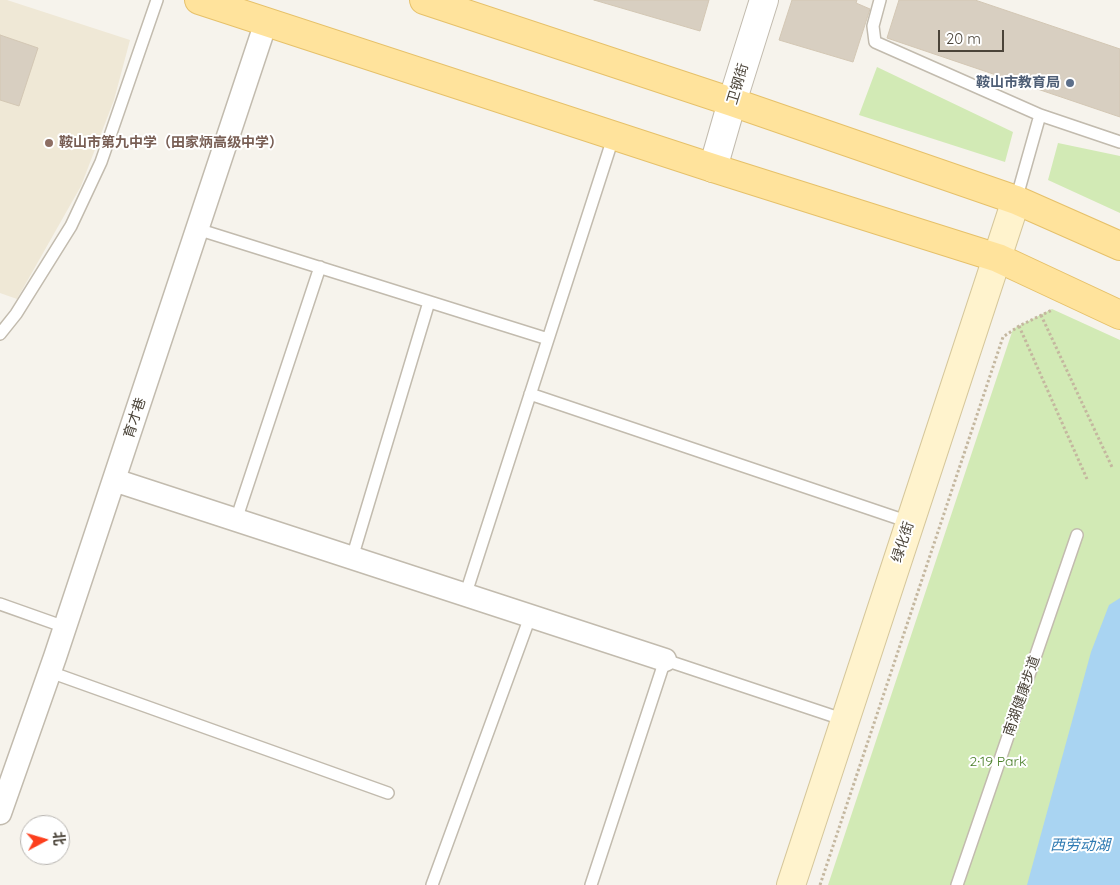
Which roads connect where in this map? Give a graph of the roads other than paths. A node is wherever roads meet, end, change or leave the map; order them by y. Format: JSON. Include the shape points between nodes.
{"nodes":[{"id":1,"x":157,"y":0,"type":"edge"},
{"id":2,"x":199,"y":0,"type":"edge"},
{"id":3,"x":424,"y":0,"type":"edge"},
{"id":4,"x":764,"y":0,"type":"edge"},
{"id":5,"x":880,"y":0,"type":"edge"},
{"id":6,"x":266,"y":22,"type":"junction"},
{"id":7,"x":732,"y":102,"type":"junction"},
{"id":8,"x":1040,"y":115,"type":"junction"},
{"id":9,"x":614,"y":135,"type":"junction"},
{"id":10,"x":1120,"y":142,"type":"edge"},
{"id":11,"x":714,"y":168,"type":"junction"},
{"id":12,"x":1016,"y":200,"type":"junction"},
{"id":13,"x":197,"y":229,"type":"junction"},
{"id":14,"x":1120,"y":246,"type":"edge"},
{"id":15,"x":998,"y":258,"type":"junction"},
{"id":16,"x":320,"y":268,"type":"junction"},
{"id":17,"x":429,"y":302,"type":"junction"},
{"id":18,"x":1120,"y":315,"type":"edge"},
{"id":19,"x":0,"y":334,"type":"edge"},
{"id":20,"x":548,"y":340,"type":"junction"},
{"id":21,"x":530,"y":394,"type":"junction"},
{"id":22,"x":114,"y":480,"type":"junction"},
{"id":23,"x":236,"y":520,"type":"junction"},
{"id":24,"x":909,"y":522,"type":"junction"},
{"id":25,"x":1076,"y":535,"type":"dead end"},
{"id":26,"x":352,"y":558,"type":"junction"},
{"id":27,"x":465,"y":596,"type":"junction"},
{"id":28,"x":0,"y":604,"type":"edge"},
{"id":29,"x":530,"y":617,"type":"junction"},
{"id":30,"x":65,"y":627,"type":"junction"},
{"id":31,"x":665,"y":660,"type":"junction"},
{"id":32,"x":50,"y":672,"type":"junction"},
{"id":33,"x":846,"y":720,"type":"junction"},
{"id":34,"x":388,"y":793,"type":"dead end"},
{"id":35,"x":0,"y":813,"type":"edge"},
{"id":36,"x":432,"y":885,"type":"edge"},
{"id":37,"x":590,"y":885,"type":"edge"},
{"id":38,"x":791,"y":885,"type":"edge"},
{"id":39,"x":957,"y":885,"type":"edge"}],
"edges":[{"from":1,"to":19,"type":"lane","via":[[100,162],[71,226]]},
{"from":2,"to":6,"type":"main road"},
{"from":3,"to":7,"type":"main road"},
{"from":4,"to":7,"type":"street","name":"卫钢街"},
{"from":5,"to":8,"type":"lane","via":[[873,26],[874,42]]},
{"from":6,"to":9,"type":"main road"},
{"from":6,"to":13,"type":"street","name":"育才巷"},
{"from":7,"to":11,"type":"street","name":"卫钢街"},
{"from":7,"to":12,"type":"main road"},
{"from":8,"to":10,"type":"lane"},
{"from":8,"to":12,"type":"lane"},
{"from":9,"to":11,"type":"main road"},
{"from":9,"to":20,"type":"lane"},
{"from":11,"to":15,"type":"main road"},
{"from":12,"to":14,"type":"main road"},
{"from":12,"to":15,"type":"main road","name":"绿化街"},
{"from":13,"to":16,"type":"lane"},
{"from":13,"to":22,"type":"street","name":"育才巷"},
{"from":15,"to":18,"type":"main road"},
{"from":15,"to":24,"type":"main road","name":"绿化街"},
{"from":16,"to":17,"type":"lane"},
{"from":16,"to":23,"type":"lane"},
{"from":17,"to":20,"type":"lane"},
{"from":17,"to":26,"type":"lane"},
{"from":20,"to":21,"type":"lane"},
{"from":21,"to":24,"type":"lane"},
{"from":21,"to":27,"type":"lane"},
{"from":22,"to":23,"type":"street"},
{"from":22,"to":30,"type":"street","name":"育才巷"},
{"from":23,"to":26,"type":"street"},
{"from":24,"to":33,"type":"main road","name":"绿化街"},
{"from":25,"to":39,"type":"lane","name":"南湖健康步道"},
{"from":26,"to":27,"type":"street"},
{"from":27,"to":29,"type":"street"},
{"from":28,"to":30,"type":"lane"},
{"from":29,"to":31,"type":"street"},
{"from":29,"to":36,"type":"lane"},
{"from":30,"to":32,"type":"street","name":"育才巷"},
{"from":31,"to":33,"type":"lane"},
{"from":31,"to":37,"type":"lane"},
{"from":32,"to":34,"type":"lane"},
{"from":32,"to":35,"type":"street","name":"育才巷"},
{"from":33,"to":38,"type":"main road","name":"绿化街"}]}
